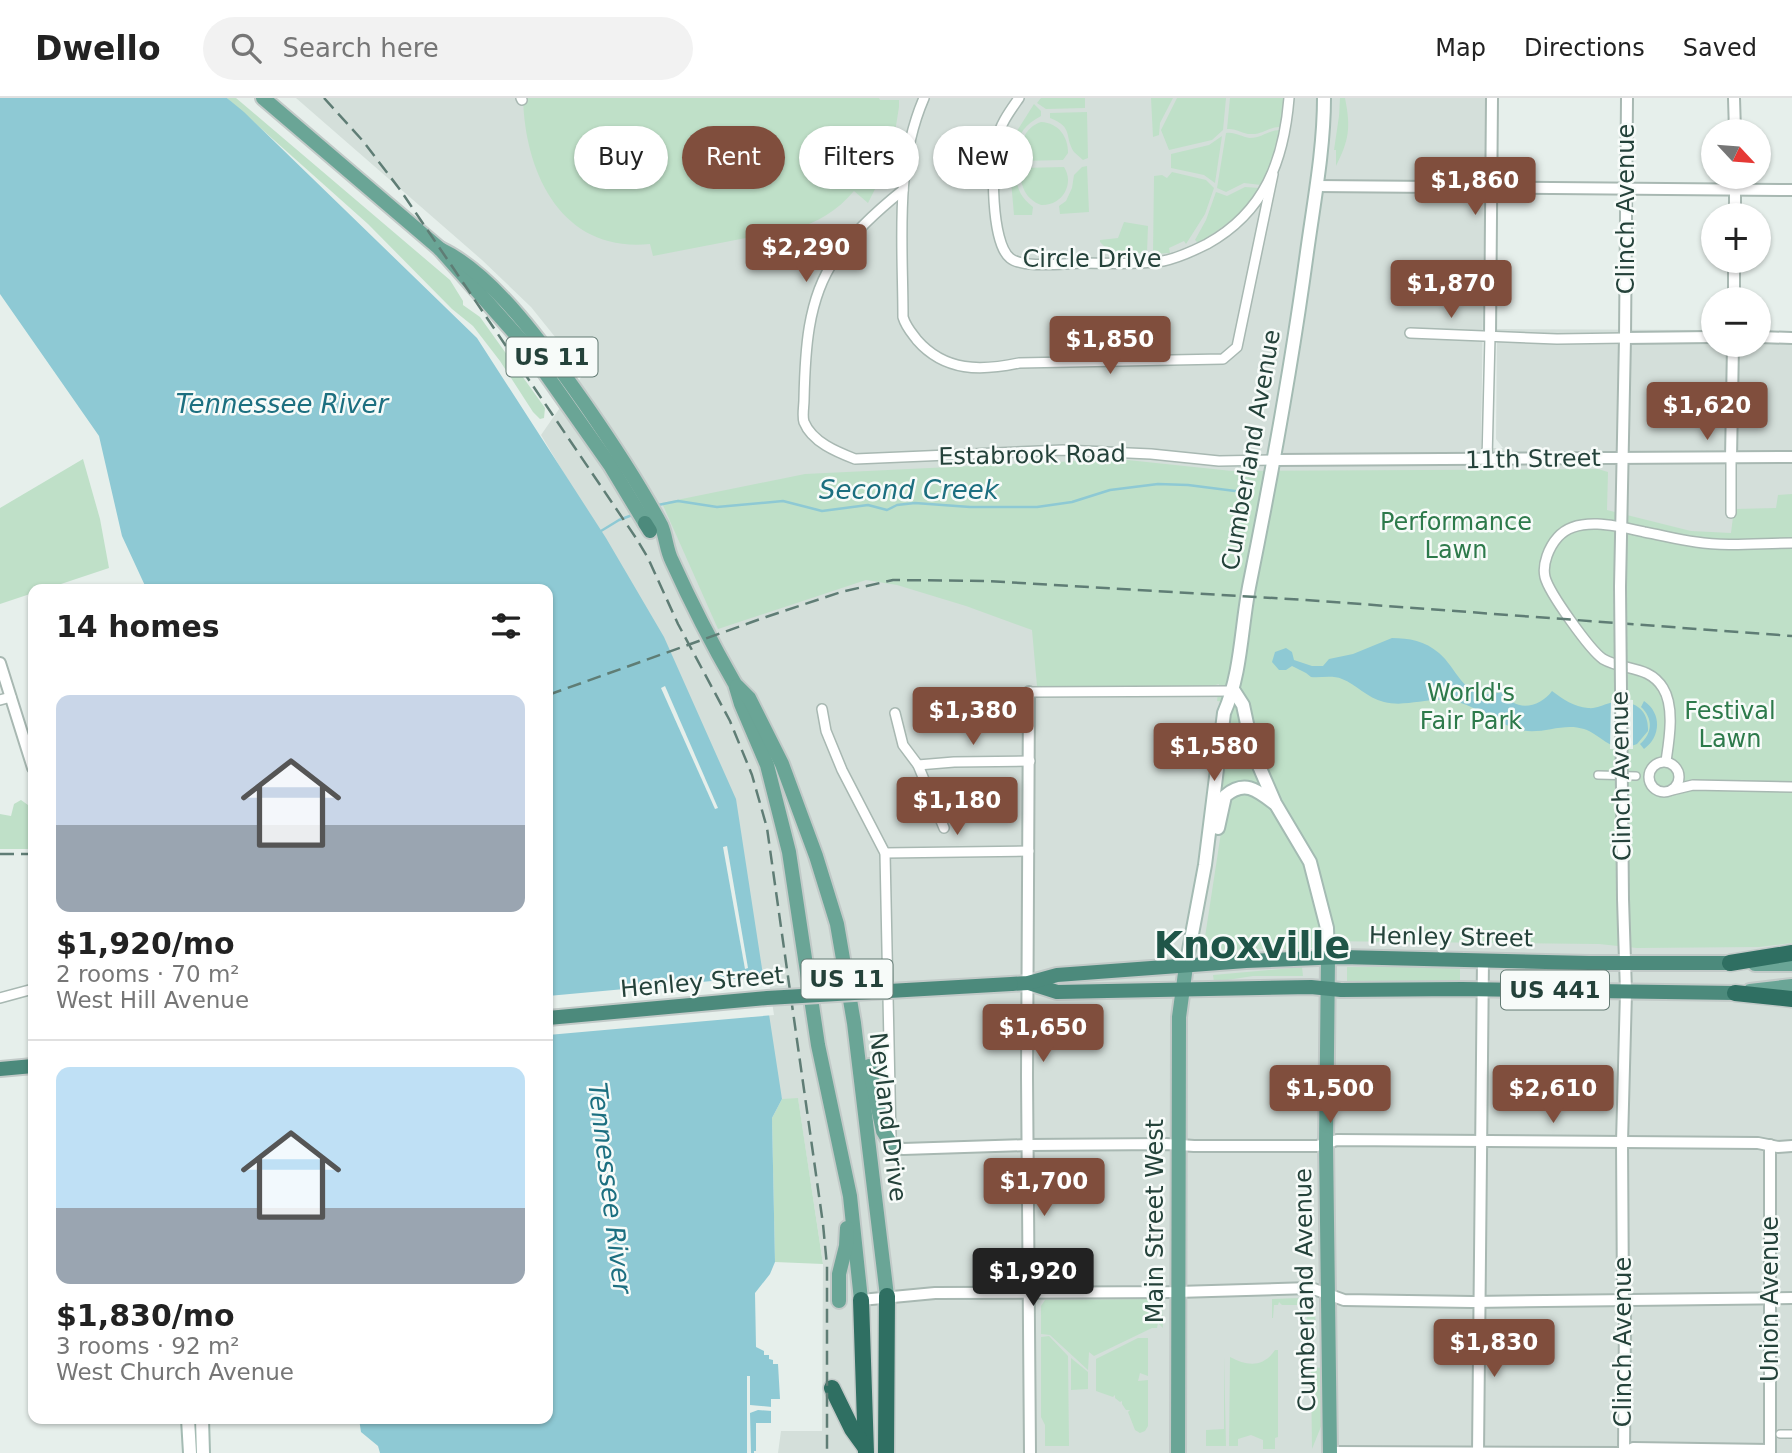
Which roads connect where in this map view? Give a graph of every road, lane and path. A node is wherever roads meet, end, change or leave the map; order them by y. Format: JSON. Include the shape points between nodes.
{"nodes":[{"id":1,"x":263,"y":98,"type":"edge"},
{"id":2,"x":924,"y":98,"type":"edge"},
{"id":3,"x":1019,"y":98,"type":"edge"},
{"id":4,"x":1289,"y":98,"type":"edge"},
{"id":5,"x":1324,"y":98,"type":"edge"},
{"id":6,"x":1492,"y":98,"type":"edge"},
{"id":7,"x":1627,"y":98,"type":"edge"},
{"id":8,"x":1734,"y":98,"type":"edge"},
{"id":9,"x":1735,"y":119,"type":"edge"},
{"id":10,"x":1273,"y":174,"type":"junction"},
{"id":11,"x":1316,"y":186,"type":"junction"},
{"id":12,"x":1491,"y":187,"type":"junction"},
{"id":13,"x":1626,"y":188,"type":"junction"},
{"id":14,"x":1701,"y":189,"type":"edge"},
{"id":15,"x":1735,"y":189,"type":"joint"},
{"id":16,"x":903,"y":190,"type":"junction"},
{"id":17,"x":1792,"y":190,"type":"edge"},
{"id":18,"x":1735,"y":203,"type":"edge"},
{"id":19,"x":1410,"y":333,"type":"dead end"},
{"id":20,"x":1490,"y":336,"type":"junction"},
{"id":21,"x":1701,"y":337,"type":"edge"},
{"id":22,"x":1771,"y":337,"type":"edge"},
{"id":23,"x":1625,"y":338,"type":"junction"},
{"id":24,"x":1792,"y":338,"type":"edge"},
{"id":25,"x":1733,"y":357,"type":"edge"},
{"id":26,"x":1792,"y":457,"type":"edge"},
{"id":27,"x":1621,"y":458,"type":"junction"},
{"id":28,"x":1731,"y":458,"type":"junction"},
{"id":29,"x":1275,"y":460,"type":"junction"},
{"id":30,"x":1487,"y":460,"type":"junction"},
{"id":31,"x":1731,"y":513,"type":"dead end"},
{"id":32,"x":1620,"y":527,"type":"junction"},
{"id":33,"x":1792,"y":544,"type":"edge"},
{"id":34,"x":0,"y":663,"type":"edge"},
{"id":35,"x":735,"y":684,"type":"junction"},
{"id":36,"x":1234,"y":691,"type":"junction"},
{"id":37,"x":1030,"y":692,"type":"joint"},
{"id":38,"x":5,"y":698,"type":"edge"},
{"id":39,"x":822,"y":709,"type":"dead end"},
{"id":40,"x":895,"y":713,"type":"dead end"},
{"id":41,"x":28,"y":756,"type":"edge"},
{"id":42,"x":1030,"y":761,"type":"junction"},
{"id":43,"x":1666,"y":761,"type":"junction"},
{"id":44,"x":918,"y":765,"type":"junction"},
{"id":45,"x":1676,"y":767,"type":"junction"},
{"id":46,"x":1598,"y":775,"type":"dead end"},
{"id":47,"x":1636,"y":776,"type":"dead end"},
{"id":48,"x":1703,"y":786,"type":"junction"},
{"id":49,"x":1792,"y":787,"type":"edge"},
{"id":50,"x":1672,"y":790,"type":"junction"},
{"id":51,"x":1275,"y":803,"type":"junction"},
{"id":52,"x":944,"y":828,"type":"dead end"},
{"id":53,"x":1029,"y":851,"type":"junction"},
{"id":54,"x":885,"y":853,"type":"junction"},
{"id":55,"x":1205,"y":865,"type":"junction"},
{"id":56,"x":841,"y":940,"type":"junction"},
{"id":57,"x":1792,"y":953,"type":"edge"},
{"id":58,"x":1328,"y":958,"type":"junction"},
{"id":59,"x":1483,"y":959,"type":"junction"},
{"id":60,"x":1730,"y":962,"type":"junction"},
{"id":61,"x":1623,"y":963,"type":"junction"},
{"id":62,"x":1792,"y":964,"type":"edge"},
{"id":63,"x":1186,"y":966,"type":"junction"},
{"id":64,"x":1027,"y":983,"type":"junction"},
{"id":65,"x":1792,"y":986,"type":"edge"},
{"id":66,"x":1182,"y":989,"type":"junction"},
{"id":67,"x":1327,"y":989,"type":"junction"},
{"id":68,"x":1483,"y":989,"type":"junction"},
{"id":69,"x":28,"y":990,"type":"edge"},
{"id":70,"x":1626,"y":992,"type":"junction"},
{"id":71,"x":1735,"y":993,"type":"junction"},
{"id":72,"x":0,"y":998,"type":"edge"},
{"id":73,"x":1792,"y":999,"type":"edge"},
{"id":74,"x":553,"y":1018,"type":"edge"},
{"id":75,"x":28,"y":1066,"type":"edge"},
{"id":76,"x":0,"y":1069,"type":"edge"},
{"id":77,"x":1483,"y":1140,"type":"junction"},
{"id":78,"x":1622,"y":1142,"type":"junction"},
{"id":79,"x":891,"y":1144,"type":"junction"},
{"id":80,"x":1326,"y":1144,"type":"junction"},
{"id":81,"x":1028,"y":1145,"type":"junction"},
{"id":82,"x":1770,"y":1145,"type":"junction"},
{"id":83,"x":1178,"y":1146,"type":"junction"},
{"id":84,"x":1792,"y":1146,"type":"edge"},
{"id":85,"x":850,"y":1196,"type":"junction"},
{"id":86,"x":1028,"y":1292,"type":"junction"},
{"id":87,"x":1177,"y":1292,"type":"junction"},
{"id":88,"x":1327,"y":1295,"type":"junction"},
{"id":89,"x":887,"y":1296,"type":"junction"},
{"id":90,"x":1771,"y":1298,"type":"junction"},
{"id":91,"x":1792,"y":1298,"type":"edge"},
{"id":92,"x":860,"y":1300,"type":"junction"},
{"id":93,"x":1623,"y":1300,"type":"junction"},
{"id":94,"x":839,"y":1301,"type":"dead end"},
{"id":95,"x":1479,"y":1302,"type":"junction"},
{"id":96,"x":832,"y":1388,"type":"dead end"},
{"id":97,"x":188,"y":1424,"type":"edge"},
{"id":98,"x":202,"y":1424,"type":"edge"},
{"id":99,"x":1780,"y":1434,"type":"dead end"},
{"id":100,"x":1792,"y":1434,"type":"edge"},
{"id":101,"x":866,"y":1451,"type":"edge"},
{"id":102,"x":1770,"y":1451,"type":"edge"},
{"id":103,"x":1330,"y":1452,"type":"edge"},
{"id":104,"x":1478,"y":1452,"type":"edge"},
{"id":105,"x":190,"y":1453,"type":"edge"},
{"id":106,"x":203,"y":1453,"type":"edge"},
{"id":107,"x":886,"y":1453,"type":"edge"},
{"id":108,"x":1030,"y":1453,"type":"edge"},
{"id":109,"x":1178,"y":1453,"type":"edge"},
{"id":110,"x":1624,"y":1453,"type":"edge"}],
"edges":[{"from":1,"to":35,"type":"main road","name":"Neyland Drive","number":"US 11","via":[[440,249],[527,347],[634,492]]},
{"from":2,"to":16,"type":"street","via":[[911,134]]},
{"from":3,"to":10,"type":"street","name":"Circle Drive","via":[[1002,125],[993,165],[998,240],[1018,262],[1151,262],[1180,256],[1229,229],[1256,204]]},
{"from":4,"to":10,"type":"street","name":"Circle Drive","via":[[1283,146]]},
{"from":5,"to":11,"type":"main road","name":"Cumberland Avenue"},
{"from":6,"to":12,"type":"street"},
{"from":7,"to":13,"type":"street","name":"Clinch Avenue"},
{"from":8,"to":9,"type":"street"},
{"from":10,"to":16,"type":"street","via":[[1237,347],[1223,359],[998,367],[960,367],[943,361],[924,348],[903,317]]},
{"from":11,"to":12,"type":"street"},
{"from":11,"to":29,"type":"main road","name":"Cumberland Avenue"},
{"from":12,"to":13,"type":"street"},
{"from":12,"to":20,"type":"street"},
{"from":13,"to":14,"type":"street"},
{"from":13,"to":23,"type":"street","name":"Clinch Avenue"},
{"from":15,"to":17,"type":"street"},
{"from":15,"to":18,"type":"street"},
{"from":16,"to":29,"type":"street","name":"Estabrook Road","via":[[834,260],[814,306],[804,365],[803,421],[817,439],[855,459],[1063,450],[1219,461]]},
{"from":19,"to":20,"type":"street"},
{"from":20,"to":23,"type":"street"},
{"from":20,"to":30,"type":"street"},
{"from":21,"to":23,"type":"street"},
{"from":22,"to":24,"type":"street"},
{"from":23,"to":27,"type":"street","name":"Clinch Avenue"},
{"from":25,"to":28,"type":"street"},
{"from":26,"to":28,"type":"street","name":"11th Street"},
{"from":27,"to":28,"type":"street","name":"11th Street"},
{"from":27,"to":30,"type":"street","name":"11th Street"},
{"from":27,"to":32,"type":"street","name":"Clinch Avenue"},
{"from":28,"to":31,"type":"street"},
{"from":29,"to":30,"type":"street","name":"11th Street"},
{"from":29,"to":36,"type":"main road","name":"Cumberland Avenue","via":[[1245,607]]},
{"from":32,"to":33,"type":"street","via":[[1698,542]]},
{"from":32,"to":43,"type":"street","via":[[1579,526],[1564,532],[1549,552],[1545,577],[1597,654],[1614,664],[1640,669],[1660,682],[1668,703]]},
{"from":32,"to":61,"type":"street","name":"Clinch Avenue","bridge":true},
{"from":34,"to":38,"type":"street"},
{"from":35,"to":56,"type":"main road","name":"Neyland Drive","number":"US 11","via":[[749,698],[782,764]]},
{"from":35,"to":85,"type":"main road","name":"Neyland Drive","number":"US 11","via":[[766,765],[789,852],[818,1045]]},
{"from":36,"to":37,"type":"street"},
{"from":36,"to":51,"type":"main road","name":"Cumberland Avenue","via":[[1243,705],[1254,752]]},
{"from":36,"to":55,"type":"main road","via":[[1224,712]]},
{"from":37,"to":42,"type":"street"},
{"from":38,"to":41,"type":"street"},
{"from":39,"to":54,"type":"street","via":[[842,771]]},
{"from":40,"to":44,"type":"street","via":[[903,745]]},
{"from":42,"to":44,"type":"street"},
{"from":42,"to":53,"type":"street"},
{"from":43,"to":45,"type":"street"},
{"from":43,"to":50,"type":"street","via":[[1653,765],[1649,779],[1658,791]]},
{"from":44,"to":52,"type":"street"},
{"from":45,"to":48,"type":"street","via":[[1688,780]]},
{"from":45,"to":50,"type":"street","via":[[1680,777]]},
{"from":46,"to":47,"type":"street"},
{"from":48,"to":49,"type":"street"},
{"from":48,"to":50,"type":"street"},
{"from":51,"to":55,"type":"main road","via":[[1248,788],[1233,789],[1224,796]]},
{"from":51,"to":58,"type":"main road","name":"Cumberland Avenue","via":[[1310,862],[1327,928]]},
{"from":53,"to":54,"type":"street"},
{"from":53,"to":64,"type":"street"},
{"from":54,"to":79,"type":"street"},
{"from":55,"to":63,"type":"main road"},
{"from":56,"to":79,"type":"main road","via":[[854,974],[883,1131]]},
{"from":56,"to":89,"type":"main road","name":"Neyland Drive","number":"US 11"},
{"from":57,"to":60,"type":"highway"},
{"from":58,"to":59,"type":"highway","name":"Henley Street","number":"US 441"},
{"from":58,"to":63,"type":"highway","name":"Henley Street","number":"US 441"},
{"from":58,"to":67,"type":"main road","name":"Cumberland Avenue"},
{"from":59,"to":61,"type":"highway","name":"Henley Street","number":"US 441"},
{"from":59,"to":68,"type":"street"},
{"from":60,"to":61,"type":"highway","name":"Henley Street","number":"US 441"},
{"from":60,"to":62,"type":"main road","name":"Henley Street","number":"US 441"},
{"from":61,"to":70,"type":"street","name":"Clinch Avenue"},
{"from":63,"to":64,"type":"highway","name":"Henley Street","via":[[1057,975]]},
{"from":63,"to":66,"type":"main road","name":"Main Street West"},
{"from":64,"to":66,"type":"highway","name":"Henley Street","number":"US 441","via":[[1057,992]]},
{"from":64,"to":74,"type":"highway","name":"Henley Street","number":"US 441","bridge":true,"via":[[767,998]]},
{"from":64,"to":81,"type":"street"},
{"from":65,"to":71,"type":"main road","name":"Henley Street","number":"US 441"},
{"from":66,"to":67,"type":"highway","name":"Henley Street","number":"US 441"},
{"from":66,"to":83,"type":"main road","name":"Main Street West"},
{"from":67,"to":68,"type":"highway","name":"Henley Street","number":"US 441"},
{"from":67,"to":80,"type":"main road","name":"Cumberland Avenue"},
{"from":68,"to":70,"type":"highway","name":"Henley Street","number":"US 441"},
{"from":68,"to":77,"type":"street"},
{"from":69,"to":72,"type":"street"},
{"from":70,"to":71,"type":"highway","name":"Henley Street","number":"US 441"},
{"from":70,"to":78,"type":"street","name":"Clinch Avenue"},
{"from":71,"to":73,"type":"highway"},
{"from":75,"to":76,"type":"highway"},
{"from":77,"to":78,"type":"street"},
{"from":77,"to":80,"type":"street","via":[[1337,1139]]},
{"from":77,"to":95,"type":"street"},
{"from":78,"to":82,"type":"street"},
{"from":78,"to":93,"type":"street","name":"Clinch Avenue"},
{"from":79,"to":81,"type":"street","via":[[904,1149]]},
{"from":80,"to":83,"type":"street"},
{"from":80,"to":88,"type":"main road","name":"Cumberland Avenue"},
{"from":81,"to":83,"type":"street"},
{"from":81,"to":86,"type":"street"},
{"from":82,"to":84,"type":"street"},
{"from":82,"to":90,"type":"street","name":"Union Avenue"},
{"from":83,"to":87,"type":"main road","name":"Main Street West"},
{"from":85,"to":92,"type":"main road","name":"Neyland Drive","number":"US 11"},
{"from":85,"to":94,"type":"main road"},
{"from":86,"to":87,"type":"street"},
{"from":86,"to":89,"type":"street"},
{"from":86,"to":108,"type":"street"},
{"from":87,"to":88,"type":"street","via":[[1311,1289]]},
{"from":87,"to":109,"type":"main road","name":"Main Street West"},
{"from":88,"to":95,"type":"street","via":[[1343,1300]]},
{"from":88,"to":103,"type":"main road","name":"Cumberland Avenue"},
{"from":89,"to":92,"type":"street"},
{"from":89,"to":107,"type":"highway","name":"Neyland Drive","number":"US 11"},
{"from":90,"to":91,"type":"street"},
{"from":90,"to":93,"type":"street"},
{"from":90,"to":102,"type":"street","name":"Union Avenue"},
{"from":92,"to":101,"type":"highway","name":"Neyland Drive","number":"US 11"},
{"from":93,"to":95,"type":"street"},
{"from":93,"to":110,"type":"street","name":"Clinch Avenue"},
{"from":95,"to":104,"type":"street"},
{"from":96,"to":101,"type":"highway"},
{"from":97,"to":105,"type":"main road"},
{"from":98,"to":106,"type":"main road"},
{"from":99,"to":100,"type":"street"},
{"from":102,"to":110,"type":"street","via":[[1633,1448]]},
{"from":103,"to":104,"type":"street"},
{"from":104,"to":110,"type":"street"}]}
